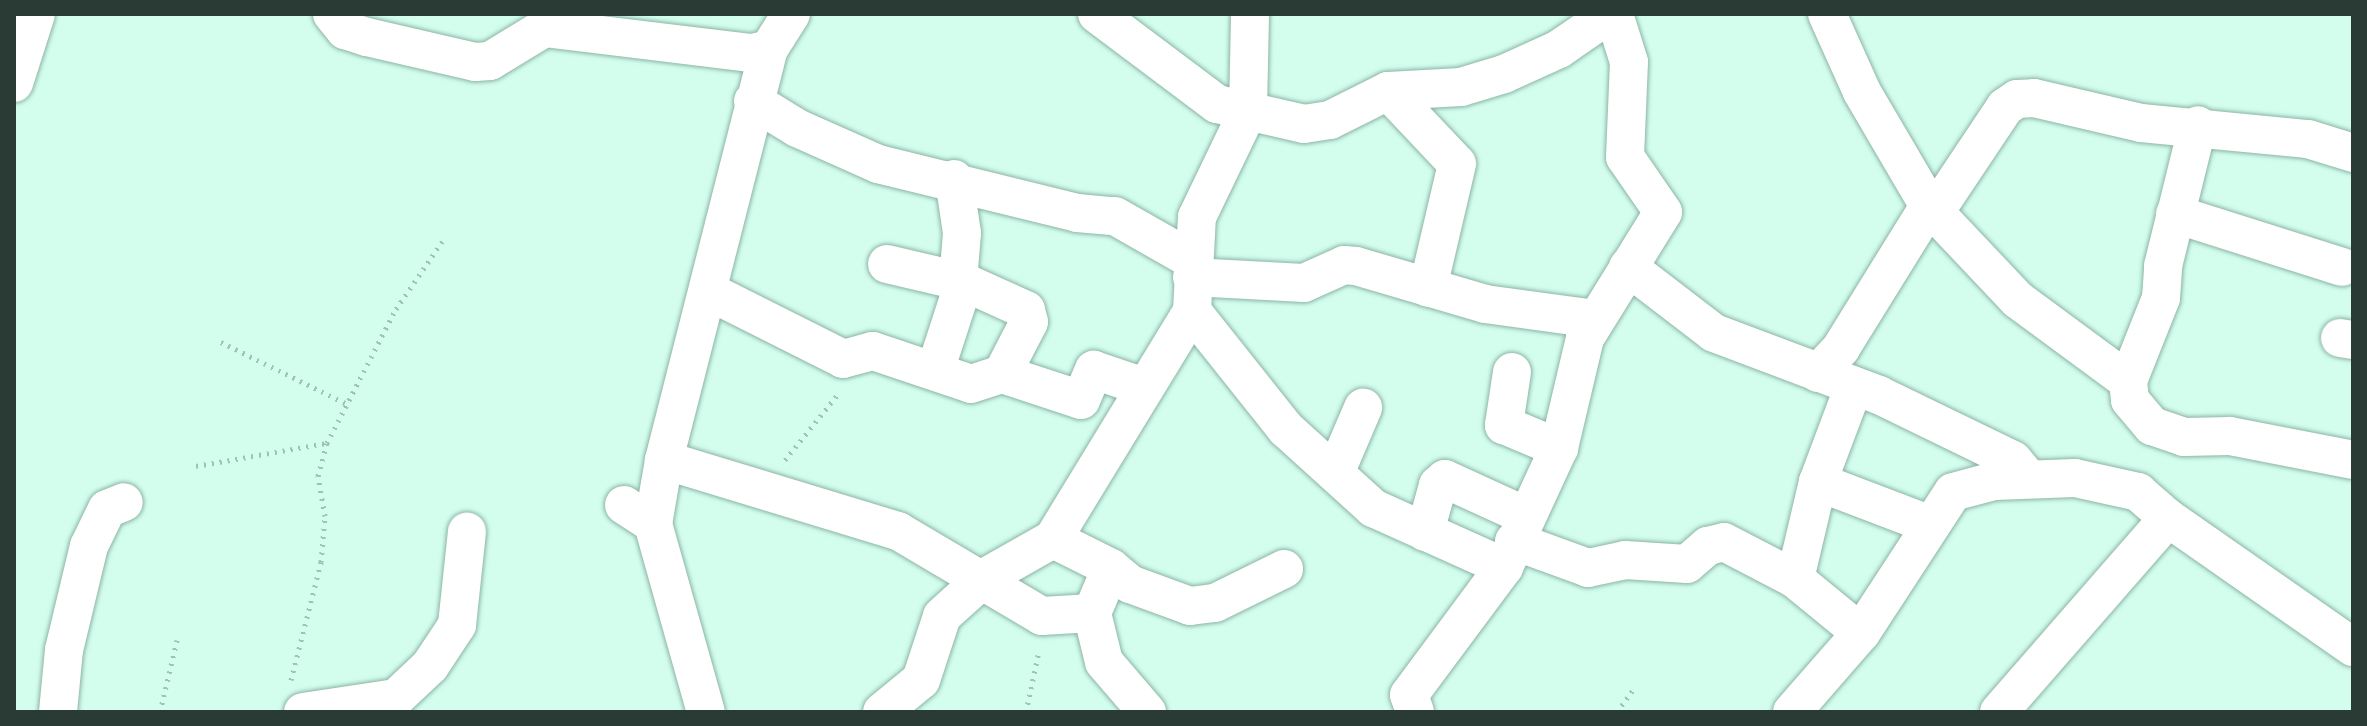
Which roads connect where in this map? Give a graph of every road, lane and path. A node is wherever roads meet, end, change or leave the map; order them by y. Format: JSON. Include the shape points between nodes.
{"nodes":[{"id":1,"x":36,"y":14,"type":"edge"},
{"id":2,"x":332,"y":14,"type":"edge"},
{"id":3,"x":791,"y":14,"type":"edge"},
{"id":4,"x":1097,"y":14,"type":"edge"},
{"id":5,"x":1250,"y":14,"type":"edge"},
{"id":6,"x":1612,"y":14,"type":"edge"},
{"id":7,"x":1827,"y":14,"type":"edge"},
{"id":8,"x":535,"y":21,"type":"edge"},
{"id":9,"x":685,"y":29,"type":"edge"},
{"id":10,"x":769,"y":49,"type":"junction"},
{"id":11,"x":14,"y":83,"type":"edge"},
{"id":12,"x":1388,"y":91,"type":"junction"},
{"id":13,"x":753,"y":101,"type":"junction"},
{"id":14,"x":1248,"y":111,"type":"junction"},
{"id":15,"x":2198,"y":125,"type":"junction"},
{"id":16,"x":2353,"y":153,"type":"edge"},
{"id":17,"x":954,"y":179,"type":"junction"},
{"id":18,"x":1932,"y":209,"type":"junction"},
{"id":19,"x":2175,"y":214,"type":"junction"},
{"id":20,"x":446,"y":236,"type":"dead end"},
{"id":21,"x":887,"y":264,"type":"dead end"},
{"id":22,"x":1628,"y":267,"type":"junction"},
{"id":23,"x":2342,"y":267,"type":"dead end"},
{"id":24,"x":961,"y":282,"type":"junction"},
{"id":25,"x":1192,"y":283,"type":"junction"},
{"id":26,"x":1428,"y":288,"type":"junction"},
{"id":27,"x":708,"y":291,"type":"junction"},
{"id":28,"x":1594,"y":319,"type":"junction"},
{"id":29,"x":221,"y":342,"type":"dead end"},
{"id":30,"x":935,"y":371,"type":"junction"},
{"id":31,"x":1512,"y":372,"type":"dead end"},
{"id":32,"x":1818,"y":373,"type":"junction"},
{"id":33,"x":1002,"y":374,"type":"junction"},
{"id":34,"x":2128,"y":381,"type":"junction"},
{"id":35,"x":1854,"y":386,"type":"junction"},
{"id":36,"x":1144,"y":387,"type":"junction"},
{"id":37,"x":1081,"y":400,"type":"junction"},
{"id":38,"x":347,"y":404,"type":"junction"},
{"id":39,"x":1363,"y":408,"type":"dead end"},
{"id":40,"x":1119,"y":433,"type":"junction"},
{"id":41,"x":327,"y":443,"type":"junction"},
{"id":42,"x":1559,"y":448,"type":"junction"},
{"id":43,"x":664,"y":460,"type":"junction"},
{"id":44,"x":2353,"y":460,"type":"edge"},
{"id":45,"x":196,"y":466,"type":"dead end"},
{"id":46,"x":1336,"y":471,"type":"junction"},
{"id":47,"x":2029,"y":479,"type":"junction"},
{"id":48,"x":1818,"y":482,"type":"junction"},
{"id":49,"x":124,"y":502,"type":"dead end"},
{"id":50,"x":2168,"y":518,"type":"junction"},
{"id":51,"x":1928,"y":524,"type":"junction"},
{"id":52,"x":467,"y":532,"type":"dead end"},
{"id":53,"x":1425,"y":532,"type":"junction"},
{"id":54,"x":1053,"y":539,"type":"junction"},
{"id":55,"x":1514,"y":541,"type":"junction"},
{"id":56,"x":1111,"y":568,"type":"junction"},
{"id":57,"x":1284,"y":569,"type":"dead end"},
{"id":58,"x":984,"y":578,"type":"junction"},
{"id":59,"x":1795,"y":579,"type":"junction"},
{"id":60,"x":1092,"y":613,"type":"junction"},
{"id":61,"x":1042,"y":616,"type":"junction"},
{"id":62,"x":1861,"y":633,"type":"junction"},
{"id":63,"x":177,"y":640,"type":"dead end"},
{"id":64,"x":2353,"y":647,"type":"edge"},
{"id":65,"x":1634,"y":689,"type":"dead end"},
{"id":66,"x":295,"y":704,"type":"edge"},
{"id":67,"x":58,"y":712,"type":"edge"},
{"id":68,"x":160,"y":712,"type":"edge"},
{"id":69,"x":706,"y":712,"type":"edge"},
{"id":70,"x":882,"y":712,"type":"edge"},
{"id":71,"x":1026,"y":712,"type":"edge"},
{"id":72,"x":1147,"y":712,"type":"edge"},
{"id":73,"x":1415,"y":712,"type":"edge"},
{"id":74,"x":1617,"y":712,"type":"edge"},
{"id":75,"x":1792,"y":712,"type":"edge"},
{"id":76,"x":1999,"y":712,"type":"edge"}],
"edges":[{"from":1,"to":11,"type":"street"},
{"from":2,"to":8,"type":"street","via":[[345,30],[475,62],[490,61]]},
{"from":3,"to":10,"type":"street"},
{"from":4,"to":14,"type":"street","via":[[1198,92],[1217,104]]},
{"from":5,"to":14,"type":"street"},
{"from":6,"to":12,"type":"street","via":[[1559,49],[1504,74],[1461,87]]},
{"from":6,"to":22,"type":"street","via":[[1629,62],[1625,157],[1663,212]]},
{"from":7,"to":18,"type":"street","via":[[1862,92]]},
{"from":8,"to":9,"type":"street"},
{"from":9,"to":10,"type":"street","via":[[752,53]]},
{"from":10,"to":13,"type":"street"},
{"from":12,"to":14,"type":"street","via":[[1316,124]]},
{"from":12,"to":26,"type":"street","via":[[1457,164]]},
{"from":13,"to":17,"type":"street","via":[[797,128],[878,164]]},
{"from":13,"to":27,"type":"street"},
{"from":14,"to":25,"type":"street","via":[[1197,217]]},
{"from":15,"to":16,"type":"street","via":[[2308,139]]},
{"from":15,"to":18,"type":"street","via":[[2141,123],[2034,98],[2017,99],[2005,107]]},
{"from":15,"to":19,"type":"street"},
{"from":17,"to":24,"type":"street","via":[[962,233]]},
{"from":17,"to":25,"type":"street","via":[[1054,208],[1115,216]]},
{"from":18,"to":32,"type":"street","via":[[1841,348]]},
{"from":18,"to":34,"type":"street","via":[[2018,300]]},
{"from":19,"to":23,"type":"street"},
{"from":19,"to":34,"type":"street","via":[[2161,298]]},
{"from":20,"to":38,"type":"path","via":[[396,309]]},
{"from":21,"to":24,"type":"street"},
{"from":22,"to":28,"type":"street"},
{"from":22,"to":32,"type":"street","via":[[1714,333]]},
{"from":24,"to":30,"type":"street"},
{"from":24,"to":33,"type":"street","via":[[1028,315]]},
{"from":25,"to":26,"type":"street","via":[[1304,283],[1344,265]]},
{"from":25,"to":36,"type":"street"},
{"from":25,"to":46,"type":"street","via":[[1286,429]]},
{"from":26,"to":28,"type":"street","via":[[1485,304]]},
{"from":27,"to":30,"type":"street","via":[[843,359],[873,351]]},
{"from":27,"to":43,"type":"street"},
{"from":28,"to":42,"type":"street","via":[[1581,351]]},
{"from":29,"to":38,"type":"path"},
{"from":30,"to":33,"type":"street","via":[[971,384]]},
{"from":31,"to":42,"type":"street","via":[[1504,425]]},
{"from":32,"to":35,"type":"street"},
{"from":33,"to":37,"type":"street"},
{"from":34,"to":44,"type":"street","via":[[2138,413],[2168,434],[2230,436]]},
{"from":35,"to":47,"type":"street","via":[[1991,448],[2013,460]]},
{"from":35,"to":48,"type":"street"},
{"from":36,"to":37,"type":"street","via":[[1094,370]]},
{"from":36,"to":40,"type":"street"},
{"from":37,"to":40,"type":"street","via":[[1092,419]]},
{"from":38,"to":41,"type":"path"},
{"from":39,"to":46,"type":"street"},
{"from":40,"to":54,"type":"street"},
{"from":41,"to":45,"type":"path"},
{"from":41,"to":66,"type":"path","via":[[318,476],[325,516],[321,562]]},
{"from":42,"to":55,"type":"street"},
{"from":43,"to":58,"type":"street","via":[[898,531]]},
{"from":43,"to":69,"type":"street","via":[[639,515]]},
{"from":46,"to":53,"type":"street","via":[[1373,508]]},
{"from":47,"to":50,"type":"street","via":[[2075,478],[2138,492]]},
{"from":47,"to":51,"type":"street","via":[[1953,492]]},
{"from":48,"to":51,"type":"street"},
{"from":48,"to":59,"type":"street"},
{"from":49,"to":67,"type":"street","via":[[107,509],[89,546],[64,650]]},
{"from":50,"to":64,"type":"street"},
{"from":50,"to":76,"type":"street"},
{"from":51,"to":62,"type":"street"},
{"from":52,"to":66,"type":"street","via":[[457,625],[430,666],[396,698]]},
{"from":53,"to":55,"type":"street"},
{"from":53,"to":55,"type":"street","via":[[1438,485],[1445,479]]},
{"from":54,"to":56,"type":"street"},
{"from":54,"to":58,"type":"street"},
{"from":55,"to":59,"type":"street","via":[[1588,568],[1625,560],[1687,564],[1708,546],[1724,542]]},
{"from":55,"to":73,"type":"street","via":[[1409,695],[1407,702]]},
{"from":56,"to":57,"type":"street","via":[[1130,584],[1190,606],[1215,603]]},
{"from":56,"to":60,"type":"street"},
{"from":58,"to":61,"type":"street","via":[[1014,603]]},
{"from":58,"to":70,"type":"street","via":[[942,616],[921,680]]},
{"from":59,"to":62,"type":"street"},
{"from":60,"to":61,"type":"street"},
{"from":60,"to":72,"type":"street","via":[[1104,662]]},
{"from":61,"to":71,"type":"path","via":[[1036,677]]},
{"from":62,"to":75,"type":"street"},
{"from":63,"to":68,"type":"path"},
{"from":65,"to":74,"type":"path"}]}
